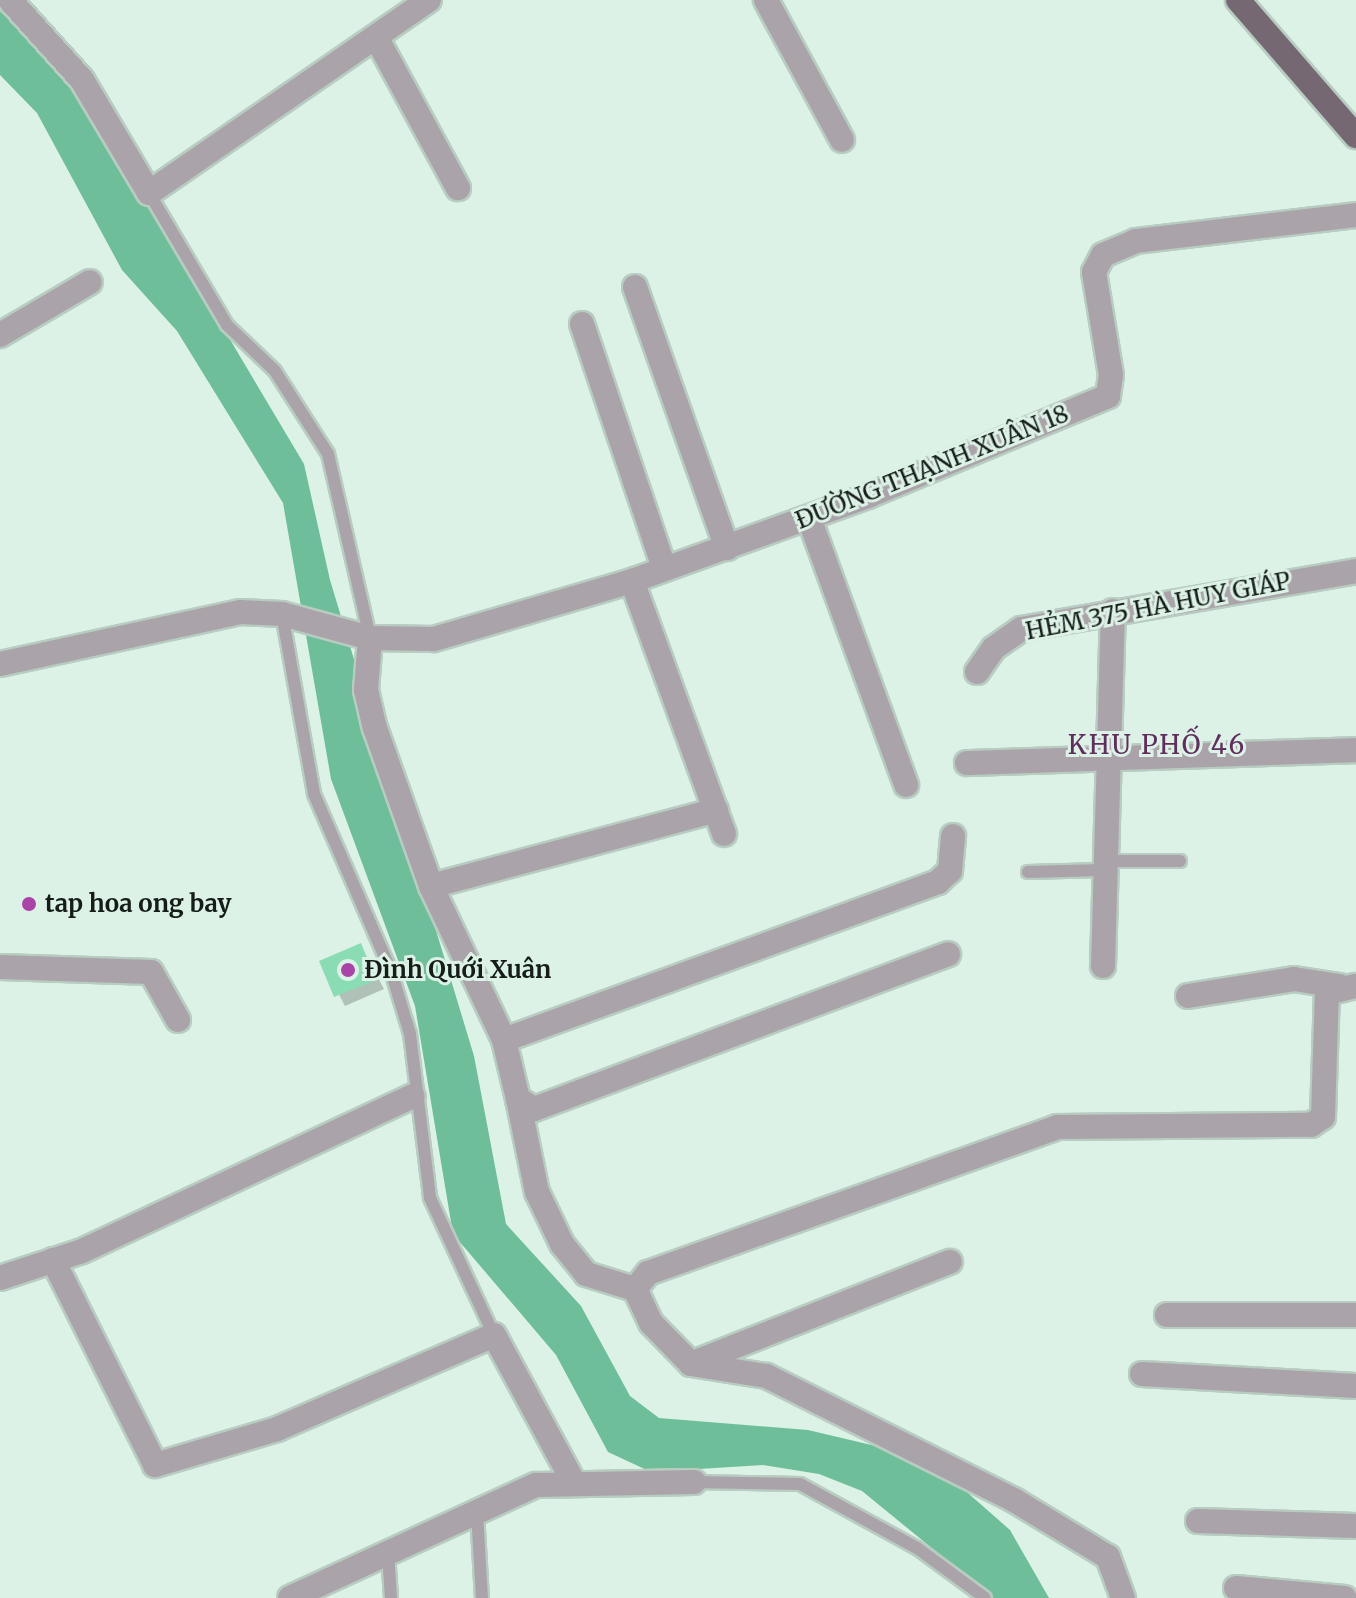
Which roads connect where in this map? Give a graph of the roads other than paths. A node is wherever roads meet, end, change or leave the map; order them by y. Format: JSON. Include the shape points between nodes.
{"nodes":[{"id":1,"x":10,"y":0,"type":"edge"},
{"id":2,"x":429,"y":0,"type":"edge"},
{"id":3,"x":766,"y":0,"type":"edge"},
{"id":4,"x":1238,"y":0,"type":"edge"},
{"id":5,"x":376,"y":37,"type":"junction"},
{"id":6,"x":1356,"y":136,"type":"edge"},
{"id":7,"x":842,"y":140,"type":"dead end"},
{"id":8,"x":458,"y":188,"type":"dead end"},
{"id":9,"x":149,"y":193,"type":"junction"},
{"id":10,"x":1356,"y":215,"type":"edge"},
{"id":11,"x":90,"y":282,"type":"dead end"},
{"id":12,"x":635,"y":287,"type":"dead end"},
{"id":13,"x":582,"y":324,"type":"dead end"},
{"id":14,"x":0,"y":335,"type":"edge"},
{"id":15,"x":809,"y":518,"type":"junction"},
{"id":16,"x":727,"y":548,"type":"junction"},
{"id":17,"x":664,"y":568,"type":"junction"},
{"id":18,"x":1356,"y":571,"type":"edge"},
{"id":19,"x":632,"y":581,"type":"junction"},
{"id":20,"x":1113,"y":611,"type":"junction"},
{"id":21,"x":282,"y":614,"type":"junction"},
{"id":22,"x":361,"y":636,"type":"junction"},
{"id":23,"x":0,"y":664,"type":"edge"},
{"id":24,"x":977,"y":672,"type":"dead end"},
{"id":25,"x":1356,"y":750,"type":"edge"},
{"id":26,"x":1105,"y":762,"type":"junction"},
{"id":27,"x":967,"y":763,"type":"dead end"},
{"id":28,"x":906,"y":785,"type":"dead end"},
{"id":29,"x":716,"y":810,"type":"junction"},
{"id":30,"x":724,"y":834,"type":"dead end"},
{"id":31,"x":953,"y":836,"type":"dead end"},
{"id":32,"x":1180,"y":861,"type":"dead end"},
{"id":33,"x":1104,"y":866,"type":"junction"},
{"id":34,"x":1028,"y":872,"type":"dead end"},
{"id":35,"x":431,"y":886,"type":"junction"},
{"id":36,"x":948,"y":954,"type":"dead end"},
{"id":37,"x":1103,"y":966,"type":"dead end"},
{"id":38,"x":0,"y":967,"type":"edge"},
{"id":39,"x":1348,"y":986,"type":"edge"},
{"id":40,"x":1188,"y":996,"type":"dead end"},
{"id":41,"x":178,"y":1020,"type":"dead end"},
{"id":42,"x":504,"y":1040,"type":"junction"},
{"id":43,"x":413,"y":1096,"type":"junction"},
{"id":44,"x":518,"y":1099,"type":"junction"},
{"id":45,"x":53,"y":1260,"type":"junction"},
{"id":46,"x":950,"y":1262,"type":"dead end"},
{"id":47,"x":0,"y":1278,"type":"edge"},
{"id":48,"x":635,"y":1289,"type":"junction"},
{"id":49,"x":1167,"y":1315,"type":"dead end"},
{"id":50,"x":1356,"y":1315,"type":"edge"},
{"id":51,"x":494,"y":1335,"type":"junction"},
{"id":52,"x":691,"y":1364,"type":"junction"},
{"id":53,"x":1142,"y":1374,"type":"dead end"},
{"id":54,"x":1356,"y":1386,"type":"edge"},
{"id":55,"x":573,"y":1481,"type":"junction"},
{"id":56,"x":694,"y":1482,"type":"joint"},
{"id":57,"x":477,"y":1512,"type":"junction"},
{"id":58,"x":1198,"y":1521,"type":"dead end"},
{"id":59,"x":1356,"y":1526,"type":"edge"},
{"id":60,"x":388,"y":1553,"type":"junction"},
{"id":61,"x":1236,"y":1588,"type":"dead end"},
{"id":62,"x":290,"y":1598,"type":"edge"},
{"id":63,"x":391,"y":1598,"type":"edge"},
{"id":64,"x":482,"y":1598,"type":"edge"},
{"id":65,"x":985,"y":1598,"type":"edge"},
{"id":66,"x":1123,"y":1598,"type":"edge"},
{"id":67,"x":1345,"y":1598,"type":"edge"}],
"edges":[{"from":1,"to":9,"type":"street","via":[[82,80]]},
{"from":2,"to":5,"type":"street"},
{"from":3,"to":7,"type":"street"},
{"from":4,"to":6,"type":"main road"},
{"from":5,"to":8,"type":"street"},
{"from":5,"to":9,"type":"street"},
{"from":9,"to":22,"type":"lane","via":[[227,325],[275,371],[328,454]]},
{"from":10,"to":15,"type":"street","name":"ĐƯỜNG THẠNH XUÂN 18","via":[[1136,241],[1103,255],[1094,272],[1111,375],[1108,396]]},
{"from":11,"to":14,"type":"street"},
{"from":12,"to":16,"type":"street"},
{"from":13,"to":17,"type":"street"},
{"from":15,"to":16,"type":"street","name":"ĐƯỜNG THẠNH XUÂN 18"},
{"from":15,"to":28,"type":"street"},
{"from":16,"to":17,"type":"street","name":"ĐƯỜNG THẠNH XUÂN 18"},
{"from":17,"to":19,"type":"street","name":"ĐƯỜNG THẠNH XUÂN 18"},
{"from":18,"to":20,"type":"street","name":"HẺM 375 HÀ HUY GIÁP"},
{"from":19,"to":22,"type":"street","name":"ĐƯỜNG THẠNH XUÂN 18","via":[[434,639]]},
{"from":19,"to":29,"type":"street"},
{"from":20,"to":24,"type":"street","name":"HẺM 375 HÀ HUY GIÁP","via":[[1021,629],[994,648]]},
{"from":20,"to":26,"type":"street"},
{"from":21,"to":22,"type":"street","name":"ĐƯỜNG THẠNH XUÂN 18"},
{"from":21,"to":23,"type":"street","name":"ĐƯỜNG THẠNH XUÂN 18","via":[[240,612]]},
{"from":21,"to":43,"type":"lane","via":[[314,794],[391,971],[410,1034]]},
{"from":22,"to":35,"type":"street","via":[[369,703]]},
{"from":25,"to":26,"type":"street"},
{"from":26,"to":27,"type":"street"},
{"from":26,"to":33,"type":"street"},
{"from":29,"to":30,"type":"street"},
{"from":29,"to":35,"type":"street"},
{"from":31,"to":42,"type":"street","via":[[950,871],[938,882]]},
{"from":32,"to":33,"type":"lane"},
{"from":33,"to":34,"type":"lane"},
{"from":33,"to":37,"type":"street"},
{"from":35,"to":42,"type":"street"},
{"from":36,"to":44,"type":"street","via":[[534,1109]]},
{"from":38,"to":41,"type":"street","via":[[151,972]]},
{"from":39,"to":40,"type":"street","via":[[1294,979]]},
{"from":39,"to":48,"type":"street","via":[[1327,993],[1323,1117],[1311,1125],[1057,1127],[855,1205],[648,1273]]},
{"from":42,"to":44,"type":"street"},
{"from":43,"to":45,"type":"street"},
{"from":43,"to":51,"type":"lane","via":[[441,1232]]},
{"from":44,"to":48,"type":"street","via":[[537,1192],[562,1244],[586,1274]]},
{"from":45,"to":47,"type":"street"},
{"from":45,"to":51,"type":"street","via":[[155,1465],[277,1429]]},
{"from":46,"to":52,"type":"street"},
{"from":48,"to":52,"type":"street","via":[[651,1323]]},
{"from":49,"to":50,"type":"street"},
{"from":51,"to":55,"type":"street"},
{"from":52,"to":66,"type":"street","via":[[766,1376],[1014,1500],[1108,1557]]},
{"from":53,"to":54,"type":"street"},
{"from":55,"to":56,"type":"street"},
{"from":55,"to":57,"type":"street","via":[[536,1485]]},
{"from":56,"to":65,"type":"lane","via":[[800,1484],[917,1548]]},
{"from":57,"to":60,"type":"street"},
{"from":57,"to":64,"type":"lane"},
{"from":58,"to":59,"type":"street"},
{"from":60,"to":62,"type":"street"},
{"from":60,"to":63,"type":"lane"},
{"from":61,"to":67,"type":"street"}]}
